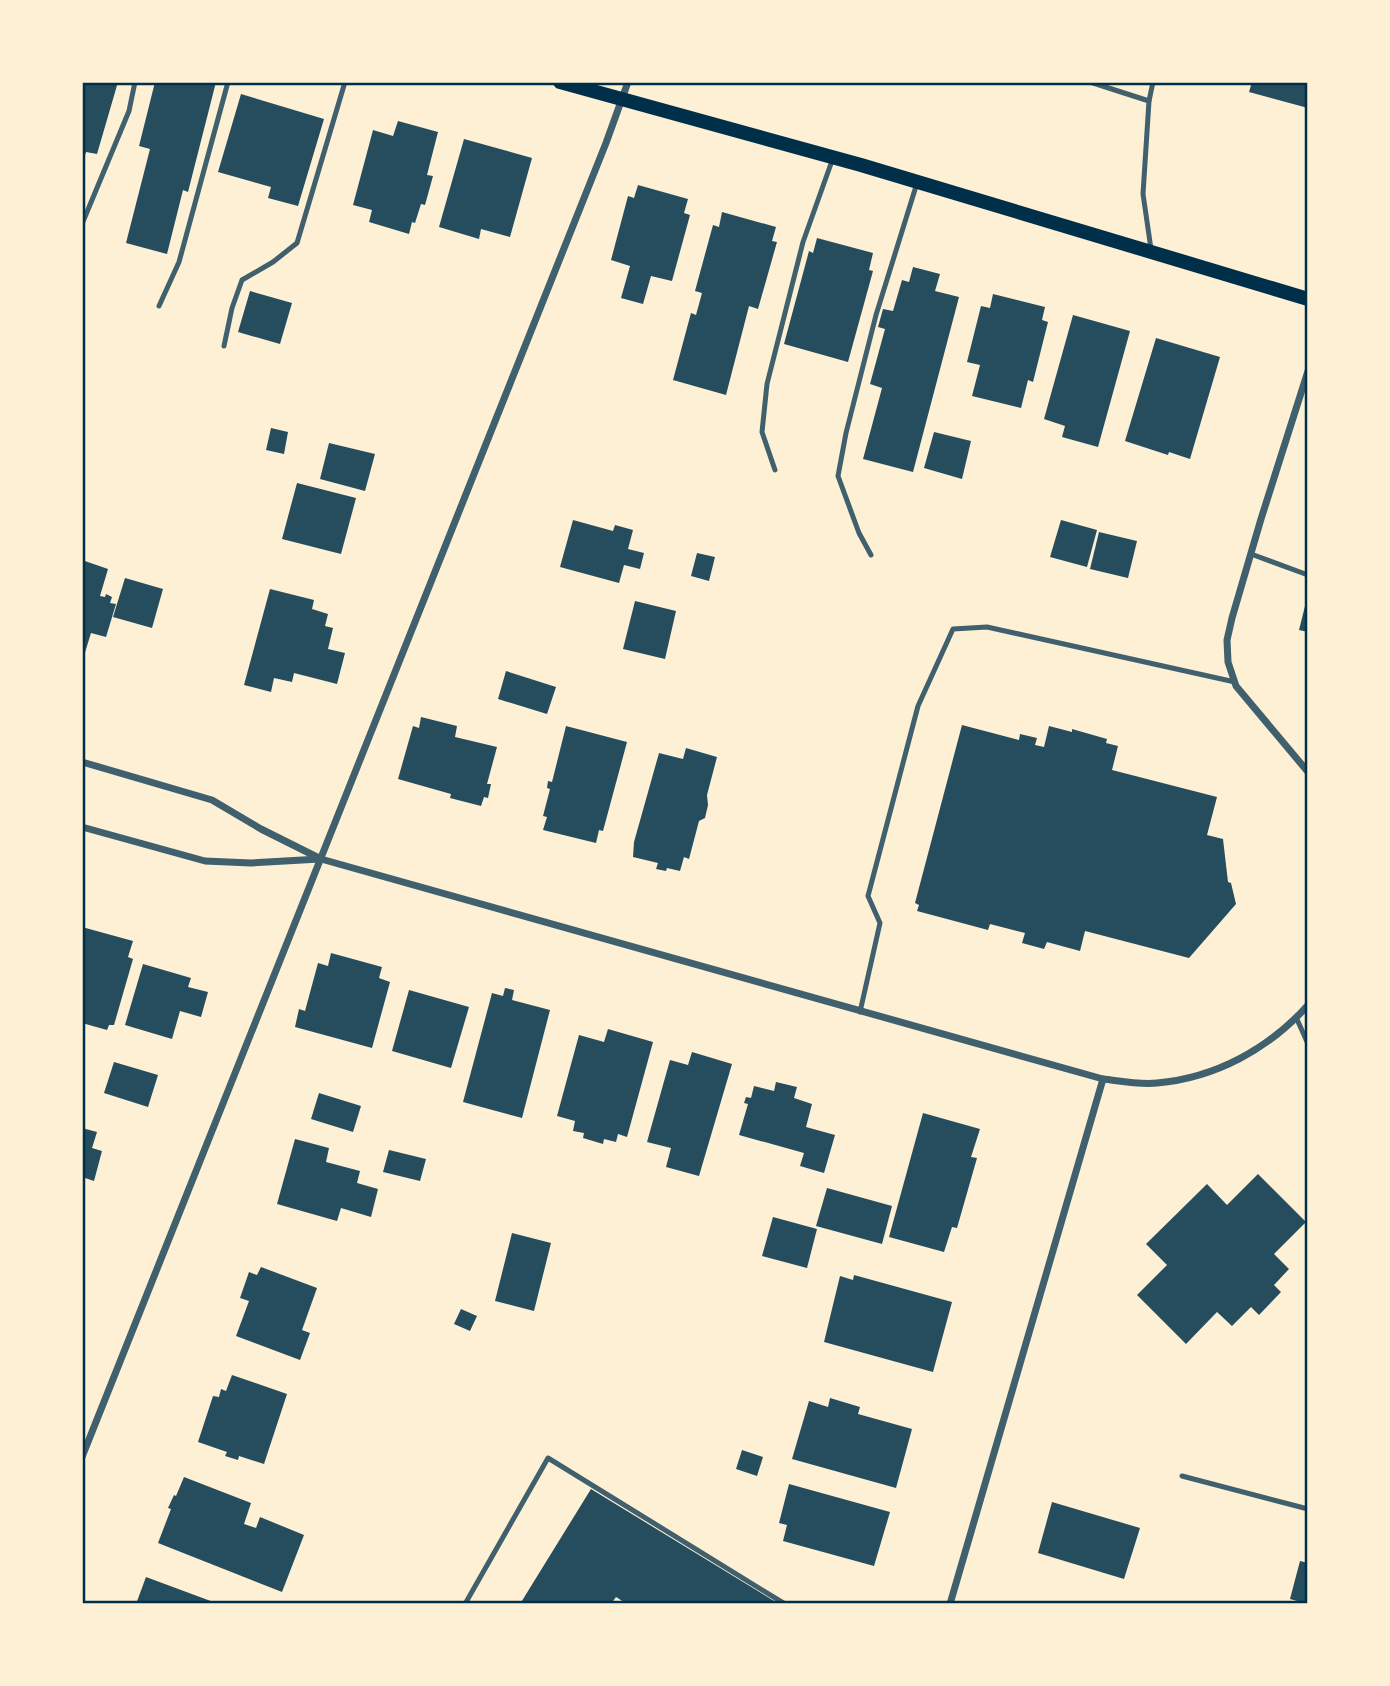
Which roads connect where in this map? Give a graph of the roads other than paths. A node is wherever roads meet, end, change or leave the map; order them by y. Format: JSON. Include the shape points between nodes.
{"nodes":[{"id":1,"x":135,"y":82,"type":"edge"},
{"id":2,"x":228,"y":82,"type":"edge"},
{"id":3,"x":345,"y":82,"type":"edge"},
{"id":4,"x":561,"y":82,"type":"edge"},
{"id":5,"x":628,"y":82,"type":"edge"},
{"id":6,"x":1090,"y":82,"type":"edge"},
{"id":7,"x":1153,"y":82,"type":"edge"},
{"id":8,"x":623,"y":100,"type":"junction"},
{"id":9,"x":1149,"y":101,"type":"junction"},
{"id":10,"x":833,"y":158,"type":"junction"},
{"id":11,"x":918,"y":183,"type":"junction"},
{"id":12,"x":82,"y":224,"type":"edge"},
{"id":13,"x":1151,"y":252,"type":"junction"},
{"id":14,"x":1308,"y":299,"type":"edge"},
{"id":15,"x":159,"y":306,"type":"dead end"},
{"id":16,"x":224,"y":346,"type":"dead end"},
{"id":17,"x":1308,"y":371,"type":"edge"},
{"id":18,"x":775,"y":470,"type":"dead end"},
{"id":19,"x":1251,"y":554,"type":"junction"},
{"id":20,"x":871,"y":555,"type":"dead end"},
{"id":21,"x":1308,"y":575,"type":"edge"},
{"id":22,"x":1235,"y":682,"type":"junction"},
{"id":23,"x":82,"y":762,"type":"edge"},
{"id":24,"x":1308,"y":772,"type":"edge"},
{"id":25,"x":82,"y":827,"type":"edge"},
{"id":26,"x":321,"y":859,"type":"junction"},
{"id":27,"x":1308,"y":1005,"type":"edge"},
{"id":28,"x":860,"y":1012,"type":"junction"},
{"id":29,"x":1296,"y":1017,"type":"junction"},
{"id":30,"x":1308,"y":1044,"type":"edge"},
{"id":31,"x":1103,"y":1079,"type":"junction"},
{"id":32,"x":82,"y":1457,"type":"edge"},
{"id":33,"x":1182,"y":1476,"type":"dead end"},
{"id":34,"x":1308,"y":1509,"type":"edge"},
{"id":35,"x":465,"y":1604,"type":"edge"},
{"id":36,"x":785,"y":1604,"type":"edge"},
{"id":37,"x":950,"y":1604,"type":"edge"}],
"edges":[{"from":1,"to":12,"type":"lane","via":[[129,111]]},
{"from":2,"to":15,"type":"lane","via":[[179,262]]},
{"from":3,"to":16,"type":"lane","via":[[297,243],[242,280]]},
{"from":4,"to":8,"type":"main road"},
{"from":5,"to":8,"type":"street"},
{"from":6,"to":9,"type":"lane"},
{"from":7,"to":9,"type":"lane"},
{"from":8,"to":10,"type":"main road"},
{"from":8,"to":26,"type":"street"},
{"from":9,"to":13,"type":"lane","via":[[1143,194]]},
{"from":10,"to":11,"type":"main road"},
{"from":10,"to":18,"type":"lane","via":[[803,242],[767,384],[762,432]]},
{"from":11,"to":13,"type":"main road"},
{"from":11,"to":20,"type":"lane","via":[[876,315],[838,476]]},
{"from":13,"to":14,"type":"main road"},
{"from":17,"to":19,"type":"street"},
{"from":19,"to":21,"type":"lane"},
{"from":19,"to":22,"type":"street","via":[[1227,640]]},
{"from":22,"to":24,"type":"street"},
{"from":22,"to":28,"type":"lane","via":[[987,627],[953,629],[918,706],[868,897],[880,923]]},
{"from":23,"to":26,"type":"street","via":[[212,800]]},
{"from":25,"to":26,"type":"street","via":[[205,861]]},
{"from":26,"to":28,"type":"street"},
{"from":26,"to":32,"type":"street"},
{"from":27,"to":29,"type":"street"},
{"from":28,"to":31,"type":"street"},
{"from":29,"to":30,"type":"lane"},
{"from":29,"to":31,"type":"street","via":[[1239,1060],[1203,1076],[1155,1084]]},
{"from":31,"to":37,"type":"street"},
{"from":33,"to":34,"type":"lane"},
{"from":35,"to":36,"type":"lane","via":[[548,1458]]}]}
